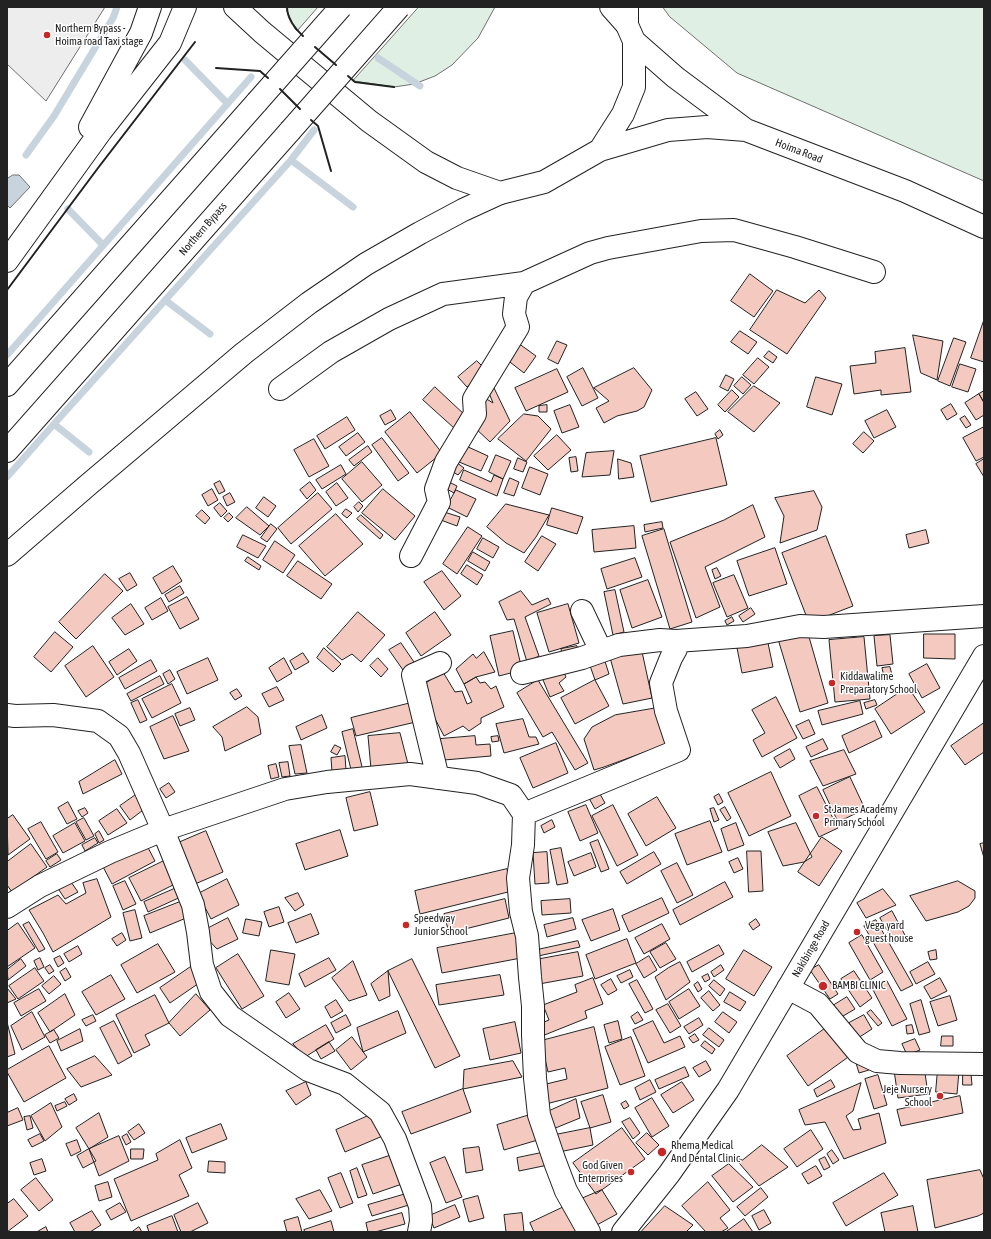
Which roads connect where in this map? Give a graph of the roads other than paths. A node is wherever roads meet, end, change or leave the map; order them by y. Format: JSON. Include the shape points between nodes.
{"nodes":[{"id":1,"x":150,"y":7,"type":"edge"},
{"id":2,"x":185,"y":7,"type":"edge"},
{"id":3,"x":235,"y":7,"type":"edge"},
{"id":4,"x":341,"y":7,"type":"edge"},
{"id":5,"x":399,"y":7,"type":"edge"},
{"id":6,"x":611,"y":7,"type":"edge"},
{"id":7,"x":629,"y":24,"type":"edge"},
{"id":8,"x":746,"y":130,"type":"junction"},
{"id":9,"x":600,"y":150,"type":"junction"},
{"id":10,"x":500,"y":193,"type":"junction"},
{"id":11,"x":46,"y":205,"type":"junction"},
{"id":12,"x":982,"y":222,"type":"edge"},
{"id":13,"x":7,"y":260,"type":"edge"},
{"id":14,"x":874,"y":272,"type":"dead end"},
{"id":15,"x":524,"y":283,"type":"junction"},
{"id":16,"x":7,"y":385,"type":"edge"},
{"id":17,"x":280,"y":389,"type":"dead end"},
{"id":18,"x":7,"y":451,"type":"edge"},
{"id":19,"x":7,"y":555,"type":"edge"},
{"id":20,"x":412,"y":556,"type":"dead end"},
{"id":21,"x":582,"y":610,"type":"dead end"},
{"id":22,"x":984,"y":616,"type":"edge"},
{"id":23,"x":676,"y":641,"type":"junction"},
{"id":24,"x":601,"y":651,"type":"junction"},
{"id":25,"x":984,"y":656,"type":"edge"},
{"id":26,"x":440,"y":663,"type":"dead end"},
{"id":27,"x":522,"y":673,"type":"dead end"},
{"id":28,"x":7,"y":715,"type":"edge"},
{"id":29,"x":438,"y":778,"type":"junction"},
{"id":30,"x":524,"y":814,"type":"junction"},
{"id":31,"x":163,"y":830,"type":"junction"},
{"id":32,"x":7,"y":908,"type":"edge"},
{"id":33,"x":788,"y":988,"type":"junction"},
{"id":34,"x":984,"y":1064,"type":"edge"},
{"id":35,"x":419,"y":1232,"type":"edge"},
{"id":36,"x":589,"y":1232,"type":"edge"},
{"id":37,"x":623,"y":1232,"type":"edge"}],
"edges":[{"from":1,"to":11,"type":"main road","via":[[141,33]]},
{"from":2,"to":11,"type":"main road","via":[[170,43]]},
{"from":3,"to":10,"type":"main road","via":[[369,122],[426,162],[457,178]]},
{"from":4,"to":16,"type":"main road","bridge":true},
{"from":5,"to":18,"type":"main road","name":"Northern Bypass","bridge":true},
{"from":6,"to":7,"type":"main road","name":"Hoima Road"},
{"from":7,"to":8,"type":"main road","name":"Hoima Road","via":[[675,77]]},
{"from":7,"to":9,"type":"main road","via":[[634,87],[623,114]]},
{"from":8,"to":9,"type":"main road","via":[[707,127],[668,130]]},
{"from":8,"to":12,"type":"main road","name":"Hoima Road"},
{"from":9,"to":10,"type":"main road","via":[[544,182]]},
{"from":10,"to":19,"type":"main road","via":[[463,210],[366,264],[309,303],[244,353]]},
{"from":11,"to":13,"type":"main road"},
{"from":14,"to":15,"type":"main road","via":[[728,230],[701,231],[608,248],[590,253]]},
{"from":15,"to":17,"type":"main road","via":[[443,294],[389,319],[331,352]]},
{"from":15,"to":20,"type":"main road","via":[[516,297],[514,314],[518,328],[474,399],[475,414],[446,462],[436,489],[438,502]]},
{"from":21,"to":24,"type":"main road"},
{"from":22,"to":23,"type":"main road","via":[[824,627],[800,626],[747,636]]},
{"from":23,"to":24,"type":"main road","via":[[660,640],[619,645]]},
{"from":23,"to":30,"type":"main road","via":[[676,649],[661,683],[666,711],[679,750]]},
{"from":24,"to":27,"type":"main road"},
{"from":25,"to":33,"type":"main road","name":"Nakibinge Road"},
{"from":26,"to":29,"type":"main road","via":[[413,675]]},
{"from":28,"to":31,"type":"main road","via":[[53,715],[98,720],[118,736],[129,753]]},
{"from":29,"to":30,"type":"main road","via":[[478,784],[512,795]]},
{"from":29,"to":31,"type":"main road","via":[[410,774],[285,789]]},
{"from":30,"to":36,"type":"main road","via":[[518,878],[521,912],[527,936],[539,1114],[566,1191]]},
{"from":31,"to":32,"type":"main road","via":[[40,886]]},
{"from":31,"to":35,"type":"main road","via":[[193,905],[202,964],[212,992],[230,1016],[308,1070],[345,1084],[380,1112],[396,1140],[420,1206]]},
{"from":33,"to":34,"type":"main road","via":[[818,1004],[858,1052],[877,1061]]},
{"from":33,"to":37,"type":"main road","name":"Nakibinge Road","via":[[728,1090]]}]}
